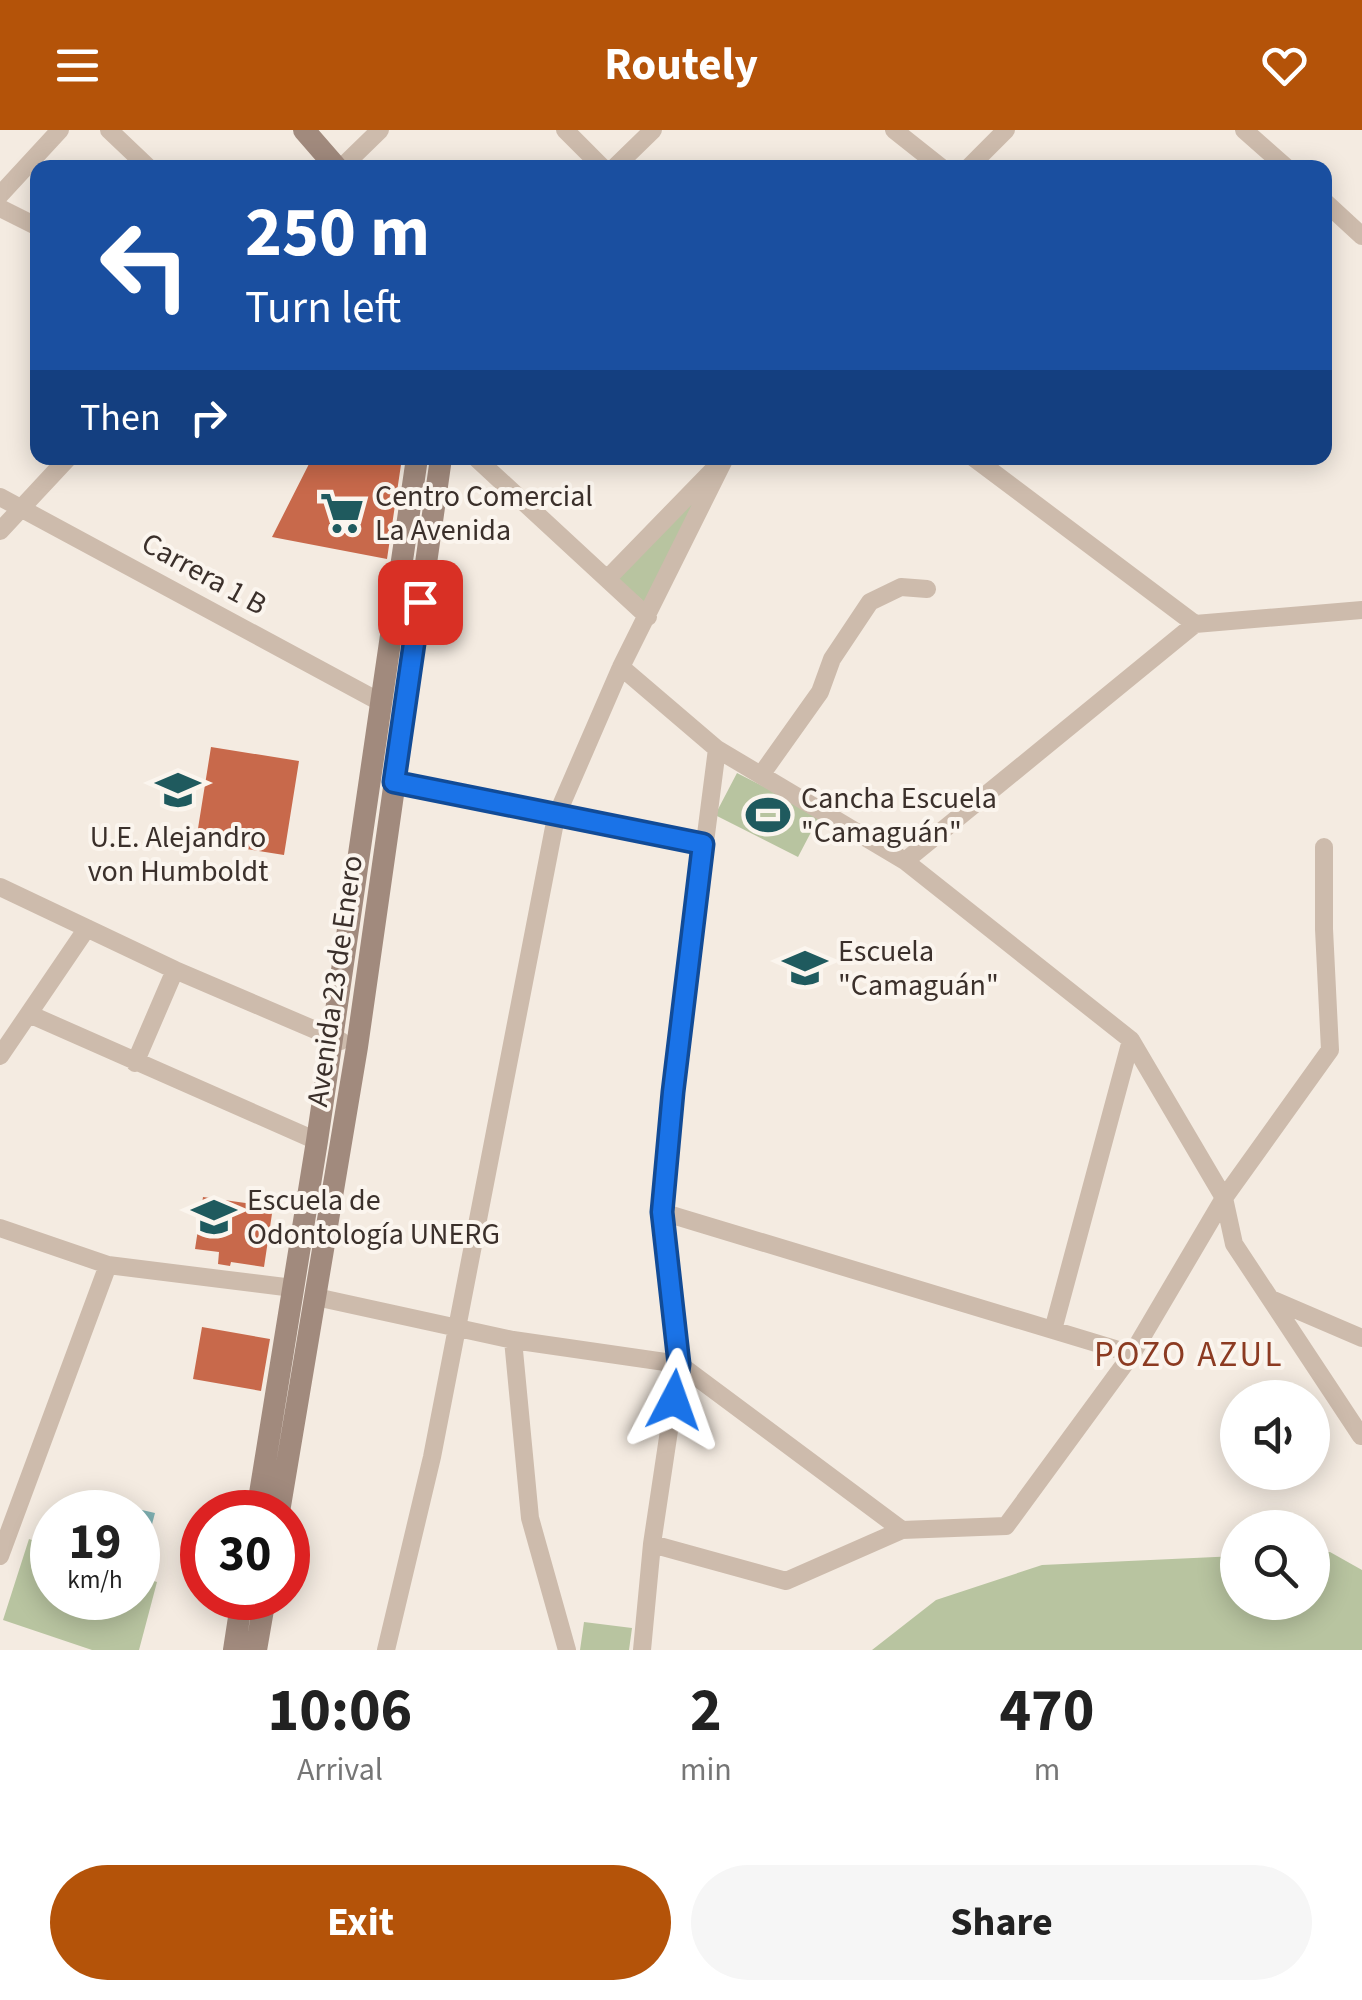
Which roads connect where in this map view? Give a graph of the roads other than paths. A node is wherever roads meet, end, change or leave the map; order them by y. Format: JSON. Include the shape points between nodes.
{"nodes":[{"id":1,"x":60,"y":130,"type":"edge"},
{"id":2,"x":108,"y":130,"type":"edge"},
{"id":3,"x":304,"y":130,"type":"edge"},
{"id":4,"x":380,"y":130,"type":"edge"},
{"id":5,"x":565,"y":130,"type":"edge"},
{"id":6,"x":652,"y":130,"type":"edge"},
{"id":7,"x":894,"y":130,"type":"edge"},
{"id":8,"x":1006,"y":130,"type":"edge"},
{"id":9,"x":1244,"y":130,"type":"edge"},
{"id":10,"x":32,"y":160,"type":"edge"},
{"id":11,"x":140,"y":160,"type":"edge"},
{"id":12,"x":332,"y":160,"type":"edge"},
{"id":13,"x":348,"y":160,"type":"edge"},
{"id":14,"x":595,"y":160,"type":"edge"},
{"id":15,"x":622,"y":160,"type":"edge"},
{"id":16,"x":932,"y":160,"type":"edge"},
{"id":17,"x":976,"y":160,"type":"edge"},
{"id":18,"x":1271,"y":160,"type":"edge"},
{"id":19,"x":30,"y":162,"type":"edge"},
{"id":20,"x":0,"y":195,"type":"edge"},
{"id":21,"x":0,"y":208,"type":"edge"},
{"id":22,"x":1332,"y":208,"type":"edge"},
{"id":23,"x":30,"y":223,"type":"edge"},
{"id":24,"x":1362,"y":236,"type":"edge"},
{"id":25,"x":61,"y":465,"type":"edge"},
{"id":26,"x":415,"y":465,"type":"edge"},
{"id":27,"x":440,"y":465,"type":"edge"},
{"id":28,"x":484,"y":465,"type":"edge"},
{"id":29,"x":718,"y":465,"type":"edge"},
{"id":30,"x":722,"y":465,"type":"edge"},
{"id":31,"x":983,"y":465,"type":"edge"},
{"id":32,"x":0,"y":498,"type":"edge"},
{"id":33,"x":20,"y":508,"type":"junction"},
{"id":34,"x":0,"y":531,"type":"edge"},
{"id":35,"x":607,"y":578,"type":"junction"},
{"id":36,"x":928,"y":590,"type":"dead end"},
{"id":37,"x":1362,"y":610,"type":"edge"},
{"id":38,"x":648,"y":616,"type":"junction"},
{"id":39,"x":1196,"y":624,"type":"junction"},
{"id":40,"x":621,"y":667,"type":"junction"},
{"id":41,"x":380,"y":702,"type":"junction"},
{"id":42,"x":717,"y":749,"type":"junction"},
{"id":43,"x":761,"y":775,"type":"junction"},
{"id":44,"x":394,"y":782,"type":"junction"},
{"id":45,"x":556,"y":817,"type":"junction"},
{"id":46,"x":703,"y":844,"type":"junction"},
{"id":47,"x":1324,"y":847,"type":"dead end"},
{"id":48,"x":905,"y":861,"type":"junction"},
{"id":49,"x":0,"y":887,"type":"edge"},
{"id":50,"x":87,"y":928,"type":"junction"},
{"id":51,"x":175,"y":970,"type":"junction"},
{"id":52,"x":29,"y":1014,"type":"junction"},
{"id":53,"x":331,"y":1038,"type":"junction"},
{"id":54,"x":1131,"y":1040,"type":"junction"},
{"id":55,"x":356,"y":1047,"type":"junction"},
{"id":56,"x":0,"y":1056,"type":"edge"},
{"id":57,"x":135,"y":1063,"type":"junction"},
{"id":58,"x":317,"y":1141,"type":"junction"},
{"id":59,"x":1224,"y":1198,"type":"junction"},
{"id":60,"x":662,"y":1212,"type":"junction"},
{"id":61,"x":0,"y":1228,"type":"edge"},
{"id":62,"x":108,"y":1265,"type":"junction"},
{"id":63,"x":305,"y":1292,"type":"junction"},
{"id":64,"x":1271,"y":1299,"type":"junction"},
{"id":65,"x":458,"y":1327,"type":"junction"},
{"id":66,"x":1052,"y":1330,"type":"junction"},
{"id":67,"x":1362,"y":1338,"type":"edge"},
{"id":68,"x":514,"y":1340,"type":"junction"},
{"id":69,"x":1132,"y":1354,"type":"junction"},
{"id":70,"x":679,"y":1364,"type":"junction"},
{"id":71,"x":1361,"y":1436,"type":"edge"},
{"id":72,"x":262,"y":1490,"type":"edge"},
{"id":73,"x":282,"y":1490,"type":"edge"},
{"id":74,"x":902,"y":1530,"type":"junction"},
{"id":75,"x":652,"y":1544,"type":"junction"},
{"id":76,"x":0,"y":1556,"type":"edge"},
{"id":77,"x":239,"y":1620,"type":"edge"},
{"id":78,"x":261,"y":1620,"type":"edge"},
{"id":79,"x":234,"y":1650,"type":"edge"},
{"id":80,"x":256,"y":1650,"type":"edge"},
{"id":81,"x":386,"y":1650,"type":"edge"},
{"id":82,"x":567,"y":1650,"type":"edge"},
{"id":83,"x":642,"y":1650,"type":"edge"}],
"edges":[{"from":1,"to":10,"type":"street"},
{"from":2,"to":11,"type":"street"},
{"from":3,"to":12,"type":"main road"},
{"from":4,"to":13,"type":"street"},
{"from":5,"to":14,"type":"street"},
{"from":6,"to":15,"type":"street"},
{"from":7,"to":16,"type":"street"},
{"from":8,"to":17,"type":"street"},
{"from":9,"to":18,"type":"street"},
{"from":19,"to":20,"type":"street"},
{"from":21,"to":23,"type":"street"},
{"from":22,"to":24,"type":"street"},
{"from":25,"to":33,"type":"street"},
{"from":26,"to":41,"type":"main road","name":"Avenida 23 de Enero"},
{"from":27,"to":44,"type":"main road","name":"Avenida 23 de Enero"},
{"from":28,"to":35,"type":"street"},
{"from":29,"to":35,"type":"street"},
{"from":30,"to":38,"type":"street"},
{"from":31,"to":39,"type":"street"},
{"from":32,"to":33,"type":"street","name":"Carrera 1 B"},
{"from":33,"to":34,"type":"street"},
{"from":33,"to":41,"type":"street","name":"Carrera 1 B"},
{"from":35,"to":38,"type":"street"},
{"from":36,"to":43,"type":"street","via":[[901,588],[870,602],[830,662],[820,692]]},
{"from":37,"to":39,"type":"street"},
{"from":38,"to":40,"type":"street"},
{"from":39,"to":48,"type":"street"},
{"from":40,"to":42,"type":"street"},
{"from":40,"to":45,"type":"street"},
{"from":41,"to":53,"type":"main road","name":"Avenida 23 de Enero"},
{"from":42,"to":43,"type":"street"},
{"from":42,"to":46,"type":"street"},
{"from":43,"to":48,"type":"street"},
{"from":44,"to":45,"type":"street"},
{"from":44,"to":55,"type":"main road","name":"Avenida 23 de Enero"},
{"from":45,"to":46,"type":"street"},
{"from":45,"to":65,"type":"street"},
{"from":46,"to":60,"type":"street"},
{"from":47,"to":59,"type":"street","via":[[1330,1050]]},
{"from":48,"to":54,"type":"street"},
{"from":49,"to":50,"type":"street"},
{"from":50,"to":51,"type":"street"},
{"from":50,"to":52,"type":"street"},
{"from":51,"to":53,"type":"street"},
{"from":51,"to":57,"type":"street"},
{"from":52,"to":56,"type":"street"},
{"from":52,"to":57,"type":"street"},
{"from":53,"to":55,"type":"street"},
{"from":53,"to":58,"type":"main road","name":"Avenida 23 de Enero"},
{"from":54,"to":59,"type":"street"},
{"from":54,"to":66,"type":"street"},
{"from":55,"to":63,"type":"main road","name":"Avenida 23 de Enero"},
{"from":57,"to":58,"type":"street"},
{"from":58,"to":63,"type":"main road","name":"Avenida 23 de Enero"},
{"from":59,"to":64,"type":"street","via":[[1234,1244]]},
{"from":59,"to":69,"type":"street"},
{"from":60,"to":66,"type":"street"},
{"from":60,"to":70,"type":"street"},
{"from":61,"to":62,"type":"street"},
{"from":62,"to":63,"type":"street"},
{"from":62,"to":76,"type":"street"},
{"from":63,"to":65,"type":"street"},
{"from":63,"to":72,"type":"main road","name":"Avenida 23 de Enero"},
{"from":63,"to":73,"type":"main road","name":"Avenida 23 de Enero"},
{"from":64,"to":67,"type":"street"},
{"from":64,"to":71,"type":"street"},
{"from":65,"to":68,"type":"street"},
{"from":65,"to":81,"type":"street"},
{"from":66,"to":69,"type":"street"},
{"from":68,"to":70,"type":"street"},
{"from":68,"to":82,"type":"street","via":[[530,1518]]},
{"from":69,"to":74,"type":"street","via":[[1006,1526]]},
{"from":70,"to":74,"type":"street"},
{"from":70,"to":75,"type":"street"},
{"from":74,"to":75,"type":"street","via":[[786,1581]]},
{"from":75,"to":83,"type":"street"},
{"from":77,"to":79,"type":"main road"},
{"from":78,"to":80,"type":"main road"}]}
